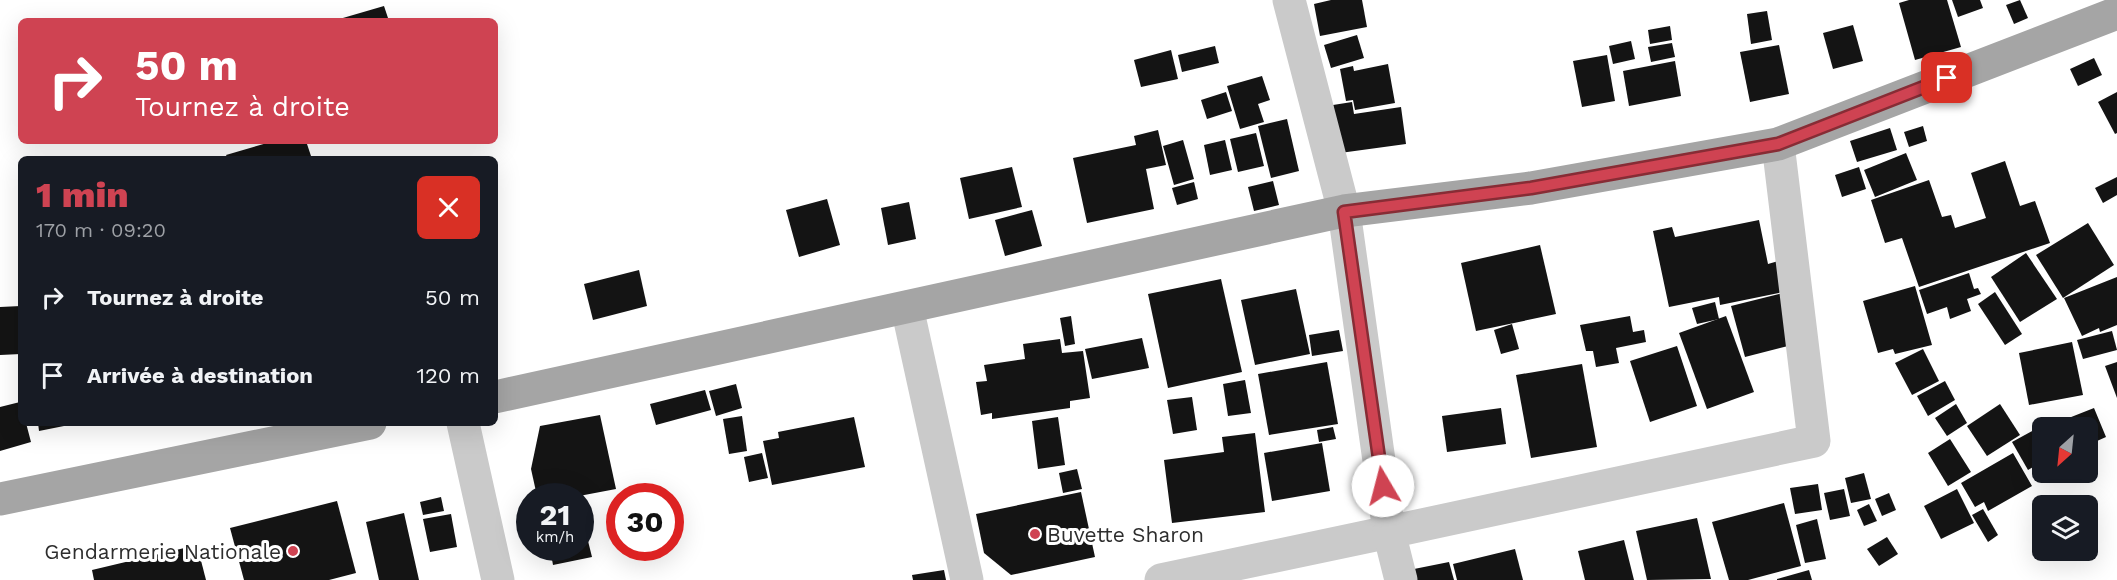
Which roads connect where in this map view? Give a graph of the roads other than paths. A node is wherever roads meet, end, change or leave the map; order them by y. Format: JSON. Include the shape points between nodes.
{"nodes":[{"id":1,"x":1289,"y":0,"type":"edge"},
{"id":2,"x":2117,"y":13,"type":"edge"},
{"id":3,"x":1778,"y":144,"type":"junction"},
{"id":4,"x":1344,"y":212,"type":"junction"},
{"id":5,"x":907,"y":307,"type":"junction"},
{"id":6,"x":498,"y":396,"type":"edge"},
{"id":7,"x":355,"y":426,"type":"edge"},
{"id":8,"x":464,"y":426,"type":"edge"},
{"id":9,"x":0,"y":499,"type":"edge"},
{"id":10,"x":1389,"y":532,"type":"junction"},
{"id":11,"x":498,"y":580,"type":"edge"},
{"id":12,"x":967,"y":580,"type":"edge"},
{"id":13,"x":1161,"y":580,"type":"edge"},
{"id":14,"x":1401,"y":580,"type":"edge"}],
"edges":[{"from":1,"to":4,"type":"street"},
{"from":2,"to":3,"type":"main road"},
{"from":3,"to":4,"type":"main road","via":[[1531,188]]},
{"from":3,"to":10,"type":"street","via":[[1814,441]]},
{"from":4,"to":5,"type":"main road"},
{"from":4,"to":10,"type":"street"},
{"from":5,"to":6,"type":"main road"},
{"from":5,"to":12,"type":"street"},
{"from":7,"to":9,"type":"main road"},
{"from":8,"to":11,"type":"street"},
{"from":10,"to":13,"type":"street"},
{"from":10,"to":14,"type":"street"}]}
